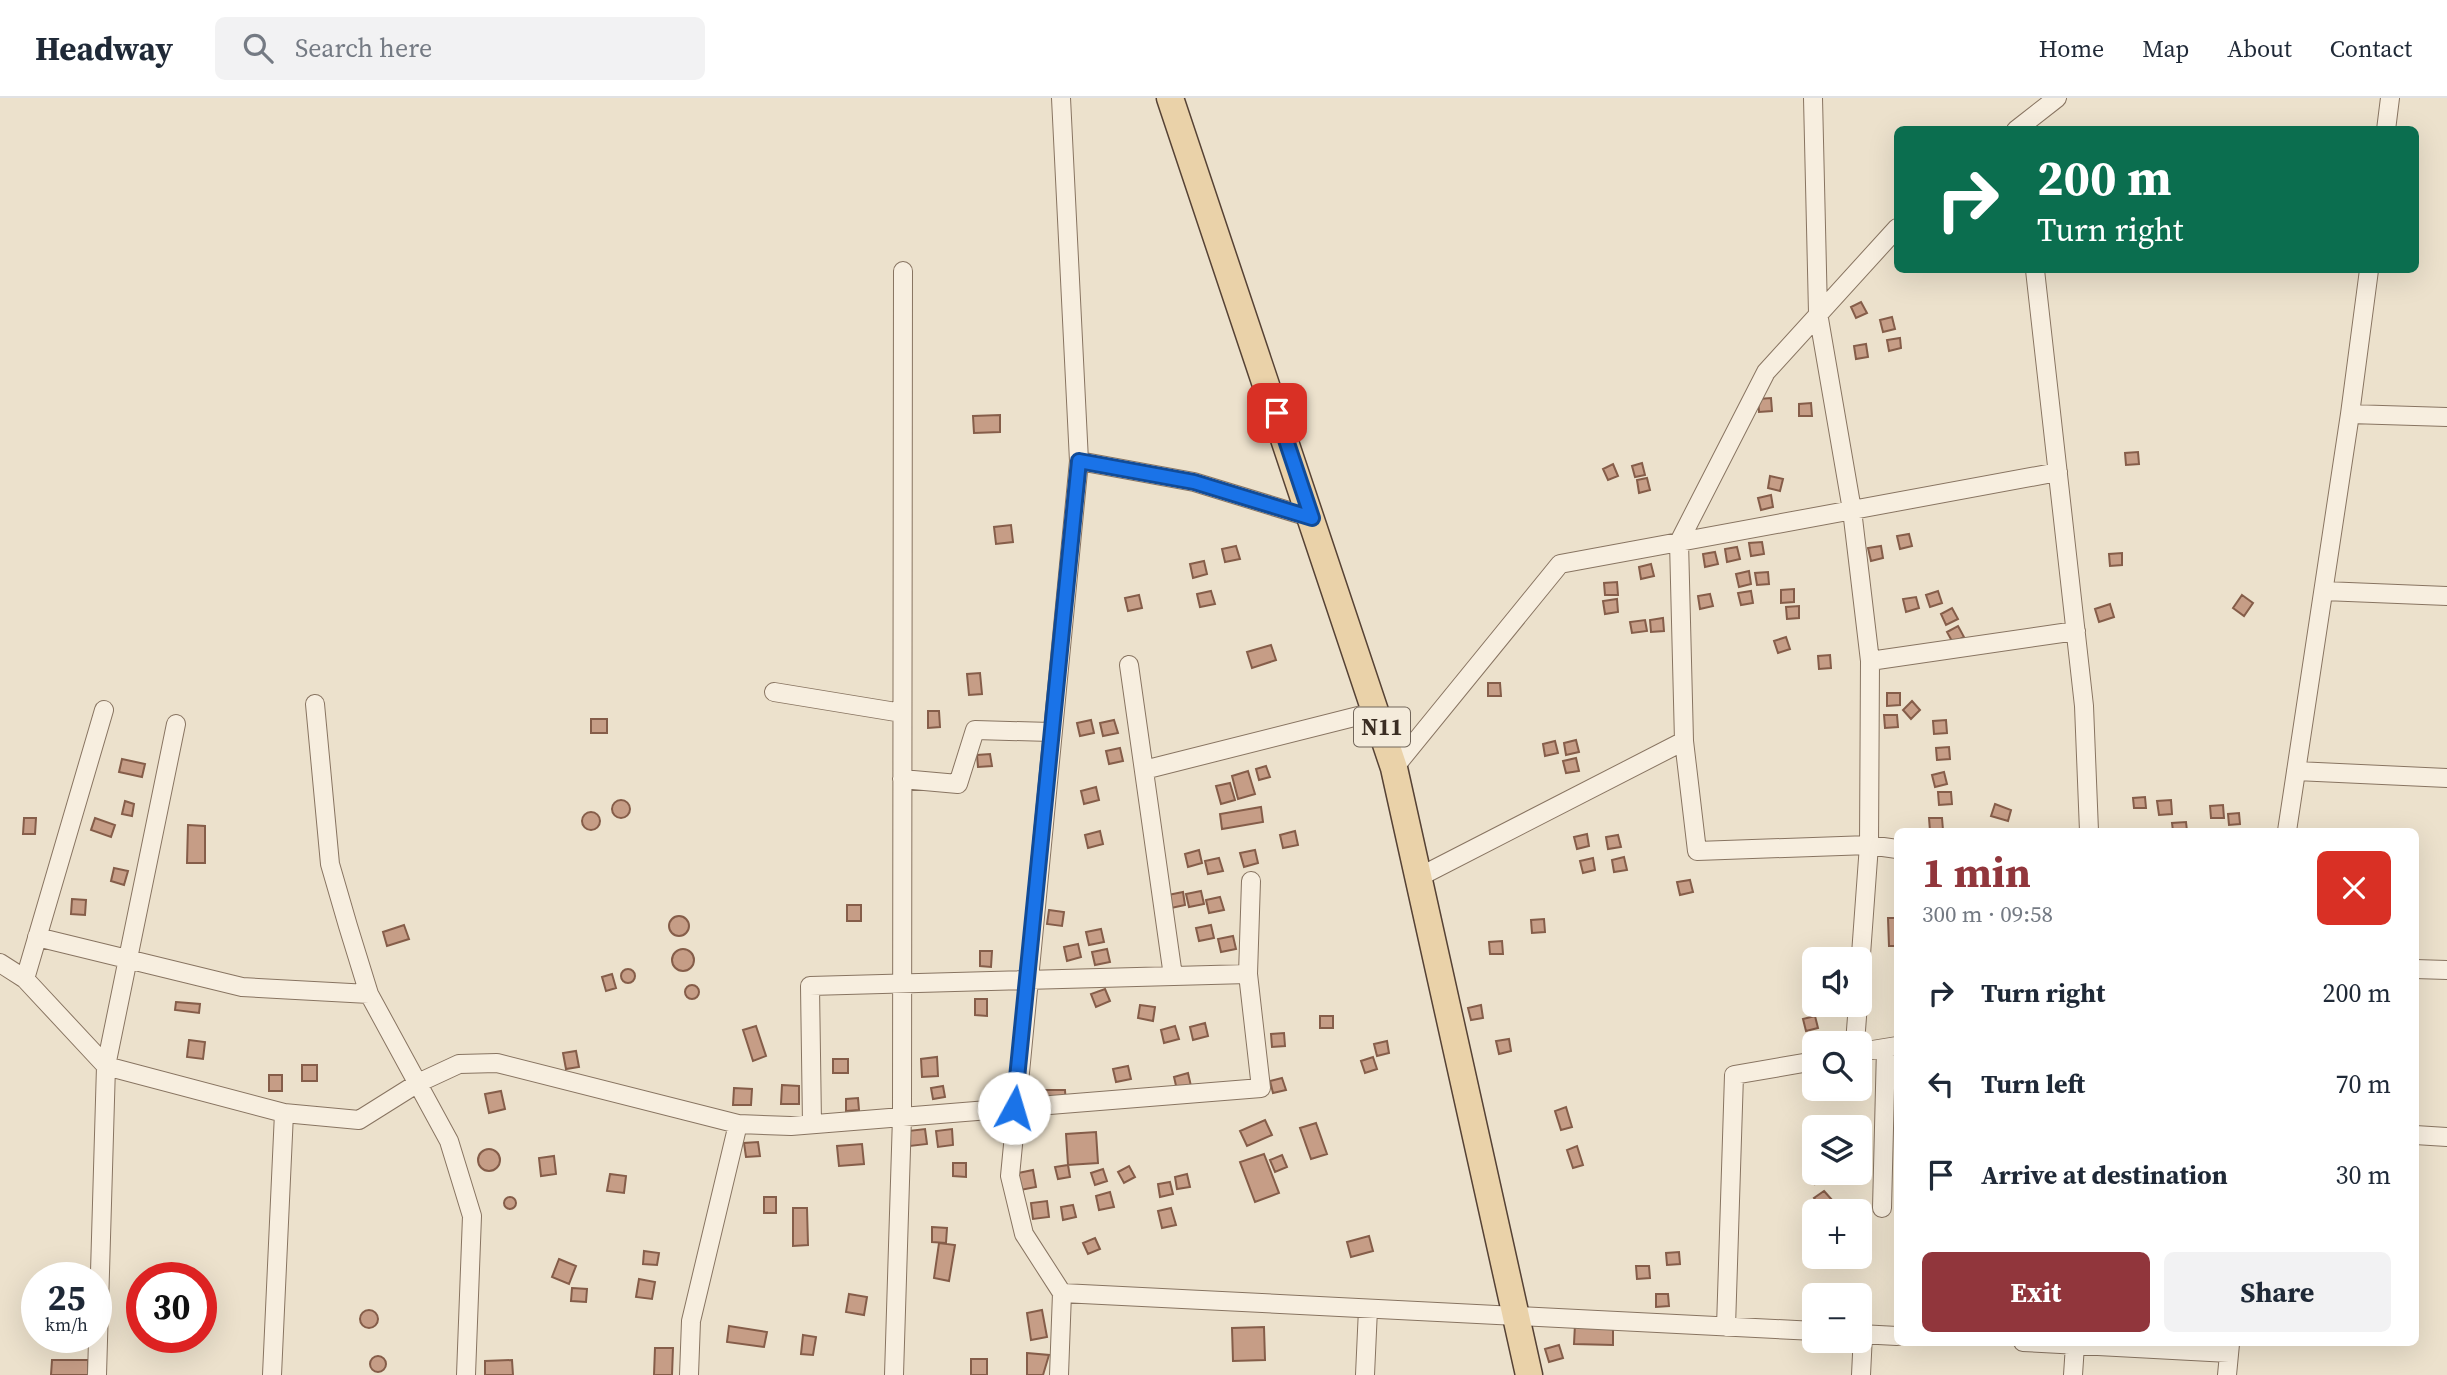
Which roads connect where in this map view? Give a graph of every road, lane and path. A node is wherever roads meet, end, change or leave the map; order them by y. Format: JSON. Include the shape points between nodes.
{"nodes":[{"id":1,"x":1060,"y":98,"type":"edge"},
{"id":2,"x":1170,"y":98,"type":"edge"},
{"id":3,"x":1812,"y":98,"type":"edge"},
{"id":4,"x":2057,"y":98,"type":"edge"},
{"id":5,"x":2390,"y":98,"type":"edge"},
{"id":6,"x":2022,"y":126,"type":"edge"},
{"id":7,"x":2386,"y":126,"type":"edge"},
{"id":8,"x":1894,"y":231,"type":"edge"},
{"id":9,"x":903,"y":271,"type":"dead end"},
{"id":10,"x":2035,"y":273,"type":"edge"},
{"id":11,"x":2369,"y":273,"type":"edge"},
{"id":12,"x":1818,"y":313,"type":"junction"},
{"id":13,"x":2350,"y":414,"type":"junction"},
{"id":14,"x":2447,"y":417,"type":"edge"},
{"id":15,"x":1079,"y":461,"type":"junction"},
{"id":16,"x":2058,"y":472,"type":"junction"},
{"id":17,"x":1852,"y":510,"type":"junction"},
{"id":18,"x":1312,"y":518,"type":"junction"},
{"id":19,"x":1679,"y":542,"type":"junction"},
{"id":20,"x":2324,"y":591,"type":"junction"},
{"id":21,"x":2447,"y":596,"type":"edge"},
{"id":22,"x":2076,"y":631,"type":"junction"},
{"id":23,"x":1870,"y":661,"type":"junction"},
{"id":24,"x":1129,"y":665,"type":"dead end"},
{"id":25,"x":774,"y":692,"type":"dead end"},
{"id":26,"x":315,"y":704,"type":"dead end"},
{"id":27,"x":104,"y":710,"type":"dead end"},
{"id":28,"x":1378,"y":711,"type":"junction"},
{"id":29,"x":902,"y":713,"type":"junction"},
{"id":30,"x":176,"y":724,"type":"dead end"},
{"id":31,"x":1051,"y":732,"type":"junction"},
{"id":32,"x":1684,"y":741,"type":"junction"},
{"id":33,"x":1394,"y":768,"type":"junction"},
{"id":34,"x":1143,"y":770,"type":"junction"},
{"id":35,"x":2297,"y":771,"type":"junction"},
{"id":36,"x":2447,"y":778,"type":"edge"},
{"id":37,"x":902,"y":779,"type":"junction"},
{"id":38,"x":2089,"y":828,"type":"edge"},
{"id":39,"x":2288,"y":828,"type":"edge"},
{"id":40,"x":1869,"y":845,"type":"junction"},
{"id":41,"x":1894,"y":849,"type":"edge"},
{"id":42,"x":1419,"y":877,"type":"junction"},
{"id":43,"x":1251,"y":881,"type":"dead end"},
{"id":44,"x":37,"y":937,"type":"junction"},
{"id":45,"x":1862,"y":947,"type":"edge"},
{"id":46,"x":128,"y":959,"type":"junction"},
{"id":47,"x":0,"y":963,"type":"edge"},
{"id":48,"x":2419,"y":969,"type":"edge"},
{"id":49,"x":2447,"y":970,"type":"edge"},
{"id":50,"x":1248,"y":974,"type":"junction"},
{"id":51,"x":1173,"y":976,"type":"junction"},
{"id":52,"x":25,"y":979,"type":"junction"},
{"id":53,"x":1027,"y":980,"type":"junction"},
{"id":54,"x":902,"y":983,"type":"junction"},
{"id":55,"x":369,"y":994,"type":"junction"},
{"id":56,"x":1892,"y":1047,"type":"edge"},
{"id":57,"x":1872,"y":1050,"type":"edge"},
{"id":58,"x":1802,"y":1062,"type":"edge"},
{"id":59,"x":106,"y":1066,"type":"junction"},
{"id":60,"x":418,"y":1083,"type":"junction"},
{"id":61,"x":1014,"y":1108,"type":"junction"},
{"id":62,"x":284,"y":1113,"type":"junction"},
{"id":63,"x":902,"y":1117,"type":"junction"},
{"id":64,"x":738,"y":1124,"type":"junction"},
{"id":65,"x":813,"y":1124,"type":"junction"},
{"id":66,"x":2419,"y":1135,"type":"edge"},
{"id":67,"x":2447,"y":1137,"type":"edge"},
{"id":68,"x":1882,"y":1208,"type":"dead end"},
{"id":69,"x":1062,"y":1293,"type":"junction"},
{"id":70,"x":1368,"y":1308,"type":"junction"},
{"id":71,"x":1516,"y":1316,"type":"junction"},
{"id":72,"x":1726,"y":1327,"type":"junction"},
{"id":73,"x":1802,"y":1330,"type":"edge"},
{"id":74,"x":1872,"y":1335,"type":"edge"},
{"id":75,"x":1894,"y":1336,"type":"edge"},
{"id":76,"x":2075,"y":1346,"type":"edge"},
{"id":77,"x":2126,"y":1346,"type":"edge"},
{"id":78,"x":2229,"y":1348,"type":"edge"},
{"id":79,"x":1862,"y":1353,"type":"edge"},
{"id":80,"x":97,"y":1375,"type":"edge"},
{"id":81,"x":272,"y":1375,"type":"edge"},
{"id":82,"x":466,"y":1375,"type":"edge"},
{"id":83,"x":689,"y":1375,"type":"edge"},
{"id":84,"x":894,"y":1375,"type":"edge"},
{"id":85,"x":1059,"y":1375,"type":"edge"},
{"id":86,"x":1365,"y":1375,"type":"edge"},
{"id":87,"x":1529,"y":1375,"type":"edge"},
{"id":88,"x":1861,"y":1375,"type":"edge"},
{"id":89,"x":2073,"y":1375,"type":"edge"},
{"id":90,"x":2227,"y":1375,"type":"edge"}],
"edges":[{"from":1,"to":15,"type":"street"},
{"from":2,"to":18,"type":"main road","number":"N11"},
{"from":3,"to":12,"type":"street"},
{"from":4,"to":6,"type":"street"},
{"from":5,"to":7,"type":"street"},
{"from":8,"to":12,"type":"street"},
{"from":9,"to":29,"type":"street"},
{"from":10,"to":16,"type":"street"},
{"from":11,"to":13,"type":"street"},
{"from":12,"to":17,"type":"street"},
{"from":12,"to":19,"type":"street","via":[[1766,372]]},
{"from":13,"to":14,"type":"street"},
{"from":13,"to":20,"type":"street"},
{"from":15,"to":18,"type":"street","via":[[1194,482]]},
{"from":15,"to":31,"type":"street"},
{"from":16,"to":17,"type":"street"},
{"from":16,"to":22,"type":"street"},
{"from":17,"to":19,"type":"street"},
{"from":17,"to":23,"type":"street"},
{"from":18,"to":28,"type":"main road","number":"N11"},
{"from":19,"to":32,"type":"street"},
{"from":19,"to":33,"type":"street","via":[[1560,564]]},
{"from":20,"to":21,"type":"street"},
{"from":20,"to":35,"type":"street"},
{"from":22,"to":23,"type":"street"},
{"from":22,"to":38,"type":"street"},
{"from":23,"to":40,"type":"street"},
{"from":24,"to":34,"type":"street"},
{"from":25,"to":29,"type":"street"},
{"from":26,"to":55,"type":"street","via":[[330,864]]},
{"from":27,"to":44,"type":"street"},
{"from":28,"to":33,"type":"main road","number":"N11"},
{"from":28,"to":34,"type":"street"},
{"from":29,"to":37,"type":"street"},
{"from":30,"to":46,"type":"street"},
{"from":31,"to":37,"type":"street","via":[[975,730],[958,784]]},
{"from":31,"to":53,"type":"street"},
{"from":32,"to":40,"type":"street","via":[[1697,851]]},
{"from":32,"to":42,"type":"street"},
{"from":33,"to":42,"type":"main road","number":"N11"},
{"from":34,"to":51,"type":"street"},
{"from":35,"to":36,"type":"street"},
{"from":35,"to":39,"type":"street"},
{"from":37,"to":54,"type":"street"},
{"from":40,"to":41,"type":"street"},
{"from":40,"to":45,"type":"street"},
{"from":42,"to":71,"type":"main road","number":"N11"},
{"from":43,"to":50,"type":"street"},
{"from":44,"to":46,"type":"street"},
{"from":44,"to":52,"type":"street"},
{"from":46,"to":55,"type":"street","via":[[242,987]]},
{"from":46,"to":59,"type":"street"},
{"from":47,"to":52,"type":"street"},
{"from":48,"to":49,"type":"street"},
{"from":50,"to":51,"type":"street"},
{"from":50,"to":61,"type":"street","via":[[1261,1088]]},
{"from":51,"to":53,"type":"street"},
{"from":52,"to":59,"type":"street"},
{"from":53,"to":54,"type":"street"},
{"from":53,"to":61,"type":"street"},
{"from":54,"to":63,"type":"street"},
{"from":54,"to":65,"type":"street","via":[[810,986]]},
{"from":55,"to":60,"type":"street"},
{"from":56,"to":57,"type":"street"},
{"from":56,"to":68,"type":"street"},
{"from":58,"to":72,"type":"street","via":[[1734,1075]]},
{"from":59,"to":62,"type":"street"},
{"from":59,"to":80,"type":"street"},
{"from":60,"to":62,"type":"street","via":[[359,1120]]},
{"from":60,"to":64,"type":"street","via":[[459,1064],[497,1063]]},
{"from":60,"to":82,"type":"street","via":[[449,1141],[471,1216]]},
{"from":61,"to":63,"type":"street"},
{"from":61,"to":69,"type":"street","via":[[1010,1176],[1024,1234]]},
{"from":62,"to":81,"type":"street"},
{"from":63,"to":65,"type":"street"},
{"from":63,"to":84,"type":"street"},
{"from":64,"to":65,"type":"street"},
{"from":64,"to":83,"type":"street","via":[[691,1321]]},
{"from":66,"to":67,"type":"street"},
{"from":69,"to":70,"type":"street"},
{"from":69,"to":85,"type":"street"},
{"from":70,"to":71,"type":"street"},
{"from":70,"to":86,"type":"street"},
{"from":71,"to":72,"type":"street"},
{"from":71,"to":87,"type":"main road","number":"N11"},
{"from":72,"to":73,"type":"street"},
{"from":74,"to":75,"type":"street"},
{"from":76,"to":89,"type":"street"},
{"from":77,"to":78,"type":"street"},
{"from":78,"to":90,"type":"street"},
{"from":79,"to":88,"type":"street"}]}
